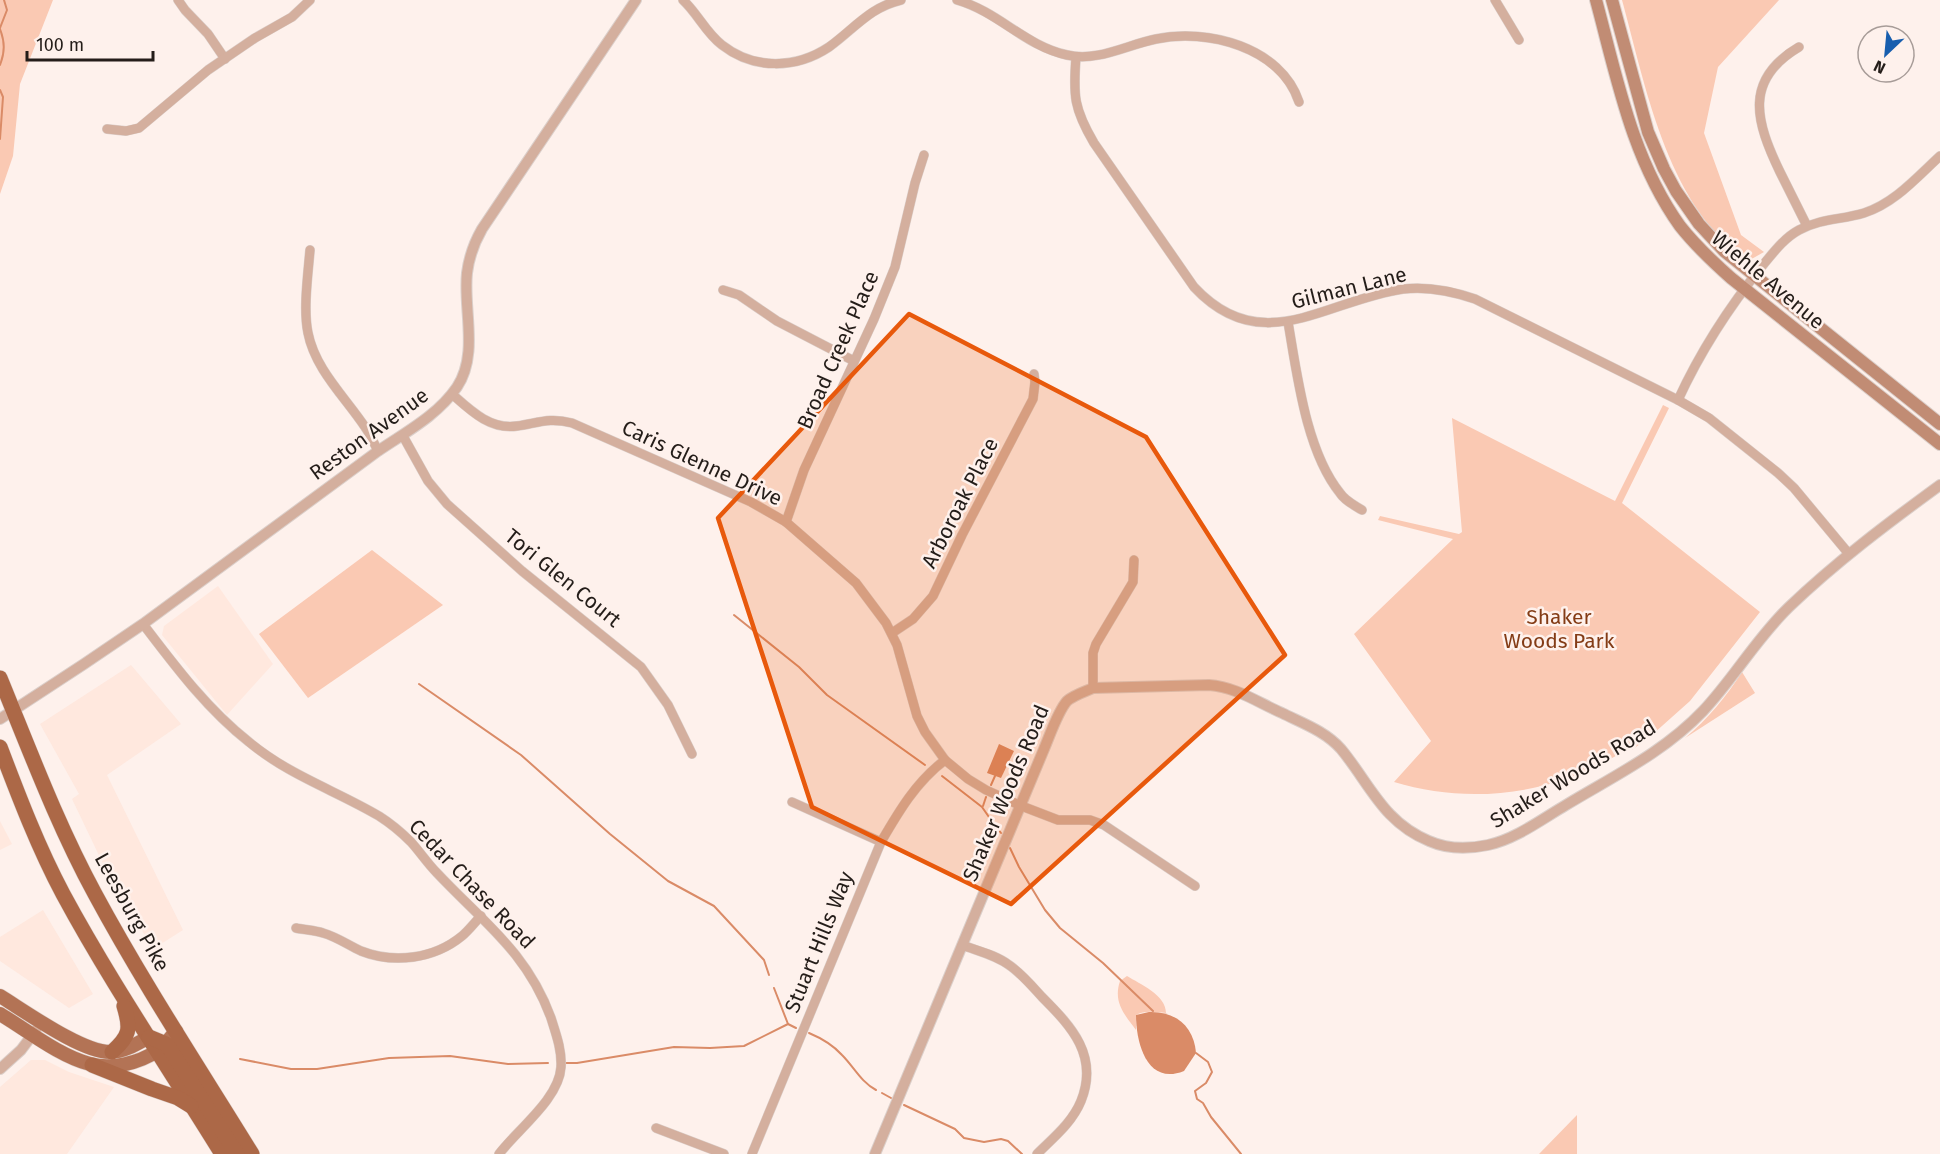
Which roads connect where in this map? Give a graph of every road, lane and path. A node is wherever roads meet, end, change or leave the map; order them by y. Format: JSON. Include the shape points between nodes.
{"nodes":[{"id":1,"x":178,"y":0,"type":"edge"},
{"id":2,"x":310,"y":0,"type":"edge"},
{"id":3,"x":636,"y":0,"type":"edge"},
{"id":4,"x":683,"y":0,"type":"edge"},
{"id":5,"x":901,"y":0,"type":"edge"},
{"id":6,"x":957,"y":0,"type":"edge"},
{"id":7,"x":1495,"y":0,"type":"edge"},
{"id":8,"x":1596,"y":0,"type":"edge"},
{"id":9,"x":1612,"y":0,"type":"edge"},
{"id":10,"x":1519,"y":40,"type":"dead end"},
{"id":11,"x":1799,"y":47,"type":"dead end"},
{"id":12,"x":1076,"y":57,"type":"junction"},
{"id":13,"x":225,"y":58,"type":"junction"},
{"id":14,"x":1299,"y":102,"type":"dead end"},
{"id":15,"x":107,"y":129,"type":"dead end"},
{"id":16,"x":924,"y":155,"type":"dead end"},
{"id":17,"x":1940,"y":156,"type":"edge"},
{"id":18,"x":1807,"y":226,"type":"junction"},
{"id":19,"x":310,"y":250,"type":"dead end"},
{"id":20,"x":1754,"y":276,"type":"junction"},
{"id":21,"x":1744,"y":288,"type":"junction"},
{"id":22,"x":723,"y":290,"type":"dead end"},
{"id":23,"x":1288,"y":322,"type":"junction"},
{"id":24,"x":854,"y":361,"type":"junction"},
{"id":25,"x":1034,"y":374,"type":"dead end"},
{"id":26,"x":452,"y":394,"type":"junction"},
{"id":27,"x":1678,"y":400,"type":"junction"},
{"id":28,"x":1940,"y":424,"type":"edge"},
{"id":29,"x":403,"y":436,"type":"junction"},
{"id":30,"x":1940,"y":444,"type":"edge"},
{"id":31,"x":378,"y":451,"type":"junction"},
{"id":32,"x":1940,"y":485,"type":"edge"},
{"id":33,"x":1362,"y":510,"type":"dead end"},
{"id":34,"x":786,"y":522,"type":"junction"},
{"id":35,"x":1849,"y":554,"type":"junction"},
{"id":36,"x":1134,"y":560,"type":"dead end"},
{"id":37,"x":143,"y":624,"type":"junction"},
{"id":38,"x":892,"y":633,"type":"junction"},
{"id":39,"x":0,"y":678,"type":"edge"},
{"id":40,"x":1093,"y":688,"type":"junction"},
{"id":41,"x":6,"y":714,"type":"edge"},
{"id":42,"x":0,"y":747,"type":"edge"},
{"id":43,"x":692,"y":754,"type":"dead end"},
{"id":44,"x":945,"y":760,"type":"junction"},
{"id":45,"x":792,"y":802,"type":"dead end"},
{"id":46,"x":1019,"y":805,"type":"junction"},
{"id":47,"x":881,"y":842,"type":"junction"},
{"id":48,"x":1195,"y":886,"type":"dead end"},
{"id":49,"x":482,"y":916,"type":"junction"},
{"id":50,"x":296,"y":928,"type":"dead end"},
{"id":51,"x":962,"y":945,"type":"junction"},
{"id":52,"x":120,"y":992,"type":"junction"},
{"id":53,"x":0,"y":996,"type":"edge"},
{"id":54,"x":0,"y":1014,"type":"edge"},
{"id":55,"x":41,"y":1021,"type":"junction"},
{"id":56,"x":176,"y":1031,"type":"junction"},
{"id":57,"x":33,"y":1034,"type":"junction"},
{"id":58,"x":149,"y":1037,"type":"junction"},
{"id":59,"x":162,"y":1047,"type":"junction"},
{"id":60,"x":112,"y":1052,"type":"junction"},
{"id":61,"x":92,"y":1065,"type":"junction"},
{"id":62,"x":0,"y":1069,"type":"edge"},
{"id":63,"x":193,"y":1107,"type":"junction"},
{"id":64,"x":656,"y":1128,"type":"dead end"},
{"id":65,"x":222,"y":1154,"type":"edge"},
{"id":66,"x":237,"y":1154,"type":"edge"},
{"id":67,"x":252,"y":1154,"type":"edge"},
{"id":68,"x":499,"y":1154,"type":"edge"},
{"id":69,"x":724,"y":1154,"type":"edge"},
{"id":70,"x":752,"y":1154,"type":"edge"},
{"id":71,"x":874,"y":1154,"type":"edge"},
{"id":72,"x":1037,"y":1154,"type":"edge"}],
"edges":[{"from":1,"to":13,"type":"street"},
{"from":2,"to":13,"type":"street","via":[[292,17]]},
{"from":3,"to":26,"type":"street","name":"Reston Avenue","via":[[474,243],[467,273],[467,361]]},
{"from":4,"to":5,"type":"street","via":[[729,51],[772,64],[816,55],[868,14]]},
{"from":6,"to":12,"type":"street","via":[[993,15],[1042,47]]},
{"from":7,"to":10,"type":"street"},
{"from":8,"to":21,"type":"main road","name":"Wiehle Avenue","via":[[1627,116],[1648,170],[1690,238]]},
{"from":9,"to":20,"type":"main road","name":"Wiehle Avenue","via":[[1648,132],[1664,169],[1699,224]]},
{"from":11,"to":18,"type":"street","via":[[1769,72],[1759,109],[1769,148]]},
{"from":12,"to":14,"type":"street","via":[[1100,55],[1157,38],[1213,38],[1247,50],[1273,65],[1291,83]]},
{"from":12,"to":23,"type":"street","name":"Gilman Lane","via":[[1075,99],[1083,124],[1194,287],[1215,307],[1238,318]]},
{"from":13,"to":15,"type":"street","via":[[139,128]]},
{"from":16,"to":24,"type":"street","name":"Broad Creek Place","via":[[895,267]]},
{"from":17,"to":18,"type":"street","via":[[1877,208]]},
{"from":18,"to":20,"type":"street","via":[[1787,238]]},
{"from":19,"to":31,"type":"street","via":[[306,320],[312,347]]},
{"from":20,"to":21,"type":"street"},
{"from":20,"to":28,"type":"main road","name":"Wiehle Avenue"},
{"from":21,"to":27,"type":"street","via":[[1710,337]]},
{"from":21,"to":30,"type":"main road","name":"Wiehle Avenue"},
{"from":22,"to":24,"type":"street","via":[[739,295],[777,321]]},
{"from":23,"to":27,"type":"street","name":"Gilman Lane","via":[[1386,292],[1439,289],[1475,299]]},
{"from":23,"to":33,"type":"street","via":[[1312,438],[1339,493]]},
{"from":24,"to":34,"type":"street","name":"Broad Creek Place","via":[[804,470]]},
{"from":25,"to":38,"type":"street","name":"Arboroak Place","via":[[1033,399],[936,590],[913,619]]},
{"from":26,"to":29,"type":"street","name":"Reston Avenue"},
{"from":26,"to":34,"type":"street","name":"Caris Glenne Drive","via":[[476,415],[494,424],[514,427],[546,419],[572,423],[751,502]]},
{"from":27,"to":35,"type":"street","name":"Gilman Lane","via":[[1709,418],[1778,473]]},
{"from":29,"to":31,"type":"street","name":"Reston Avenue"},
{"from":29,"to":43,"type":"street","name":"Tori Glen Court","via":[[428,481],[447,504],[522,571],[641,667],[668,705]]},
{"from":31,"to":37,"type":"street","name":"Reston Avenue"},
{"from":32,"to":35,"type":"street","name":"Shaker Woods Road"},
{"from":34,"to":38,"type":"street","name":"Caris Glenne Drive","via":[[856,583]]},
{"from":35,"to":40,"type":"street","name":"Shaker Woods Road","via":[[1787,609],[1703,711],[1664,746],[1516,835],[1474,848],[1434,843],[1406,829],[1383,808],[1333,741],[1243,693],[1209,685]]},
{"from":36,"to":40,"type":"street","via":[[1133,582],[1093,652]]},
{"from":37,"to":41,"type":"street","name":"Reston Avenue"},
{"from":37,"to":49,"type":"street","name":"Cedar Chase Road","via":[[216,714],[247,741],[300,776],[380,817],[410,841]]},
{"from":38,"to":44,"type":"street","name":"Caris Glenne Drive","via":[[917,716]]},
{"from":39,"to":41,"type":"highway","name":"Leesburg Pike"},
{"from":40,"to":46,"type":"street","name":"Shaker Woods Road","via":[[1078,694],[1062,709]]},
{"from":41,"to":56,"type":"highway","name":"Leesburg Pike","via":[[23,738],[96,895]]},
{"from":42,"to":52,"type":"highway","via":[[57,883]]},
{"from":44,"to":46,"type":"street","name":"Caris Glenne Drive","via":[[968,779]]},
{"from":44,"to":47,"type":"street","name":"Stuart Hills Way","via":[[929,772],[903,804]]},
{"from":45,"to":47,"type":"street"},
{"from":46,"to":48,"type":"street","name":"Caris Glenne Drive","via":[[1054,819],[1090,820],[1104,825]]},
{"from":46,"to":51,"type":"street","name":"Shaker Woods Road"},
{"from":47,"to":70,"type":"street","name":"Stuart Hills Way"},
{"from":49,"to":50,"type":"street","via":[[447,946],[399,959],[380,957],[323,933]]},
{"from":49,"to":68,"type":"street","name":"Cedar Chase Road","via":[[522,961],[543,995],[559,1041],[561,1068],[550,1099]]},
{"from":51,"to":71,"type":"street","name":"Shaker Woods Road"},
{"from":51,"to":72,"type":"street","via":[[1009,964],[1078,1039],[1086,1072],[1080,1103],[1062,1130]]},
{"from":52,"to":58,"type":"highway"},
{"from":52,"to":60,"type":"highway","via":[[129,1027],[124,1041]]},
{"from":53,"to":55,"type":"main road"},
{"from":54,"to":57,"type":"main road"},
{"from":55,"to":57,"type":"street"},
{"from":55,"to":60,"type":"main road","via":[[87,1048]]},
{"from":56,"to":59,"type":"main road"},
{"from":56,"to":67,"type":"highway","name":"Leesburg Pike"},
{"from":57,"to":61,"type":"main road"},
{"from":57,"to":62,"type":"street"},
{"from":58,"to":59,"type":"highway"},
{"from":58,"to":60,"type":"main road"},
{"from":59,"to":61,"type":"main road","via":[[124,1065]]},
{"from":59,"to":63,"type":"highway"},
{"from":59,"to":66,"type":"highway","via":[[180,1062]]},
{"from":61,"to":63,"type":"highway"},
{"from":63,"to":65,"type":"highway"},
{"from":64,"to":69,"type":"street"}]}
